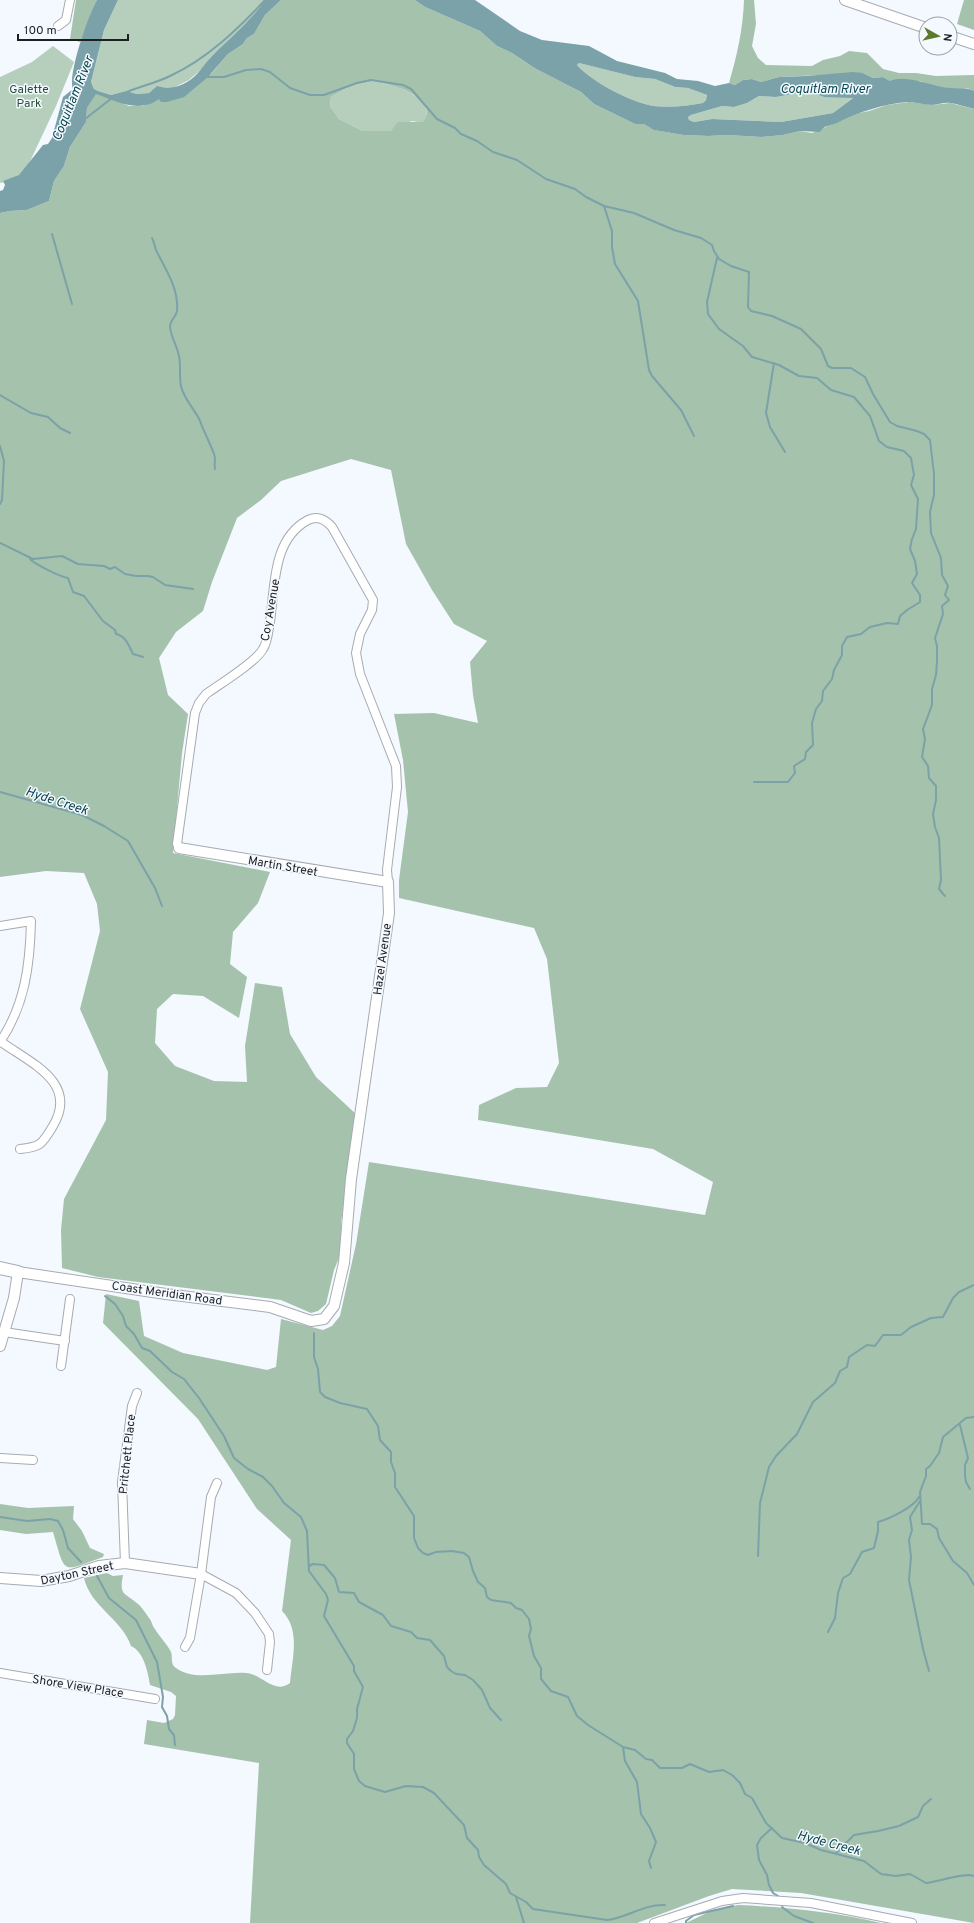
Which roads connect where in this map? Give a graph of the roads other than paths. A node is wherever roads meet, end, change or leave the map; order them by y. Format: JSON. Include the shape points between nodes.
{"nodes":[{"id":1,"x":70,"y":0,"type":"edge"},
{"id":2,"x":844,"y":0,"type":"edge"},
{"id":3,"x":918,"y":25,"type":"edge"},
{"id":4,"x":58,"y":26,"type":"dead end"},
{"id":5,"x":958,"y":39,"type":"edge"},
{"id":6,"x":974,"y":44,"type":"edge"},
{"id":7,"x":372,"y":610,"type":"joint"},
{"id":8,"x":179,"y":848,"type":"joint"},
{"id":9,"x":388,"y":882,"type":"junction"},
{"id":10,"x":0,"y":926,"type":"edge"},
{"id":11,"x":0,"y":1042,"type":"edge"},
{"id":12,"x":20,"y":1149,"type":"dead end"},
{"id":13,"x":0,"y":1268,"type":"edge"},
{"id":14,"x":18,"y":1272,"type":"junction"},
{"id":15,"x":70,"y":1299,"type":"dead end"},
{"id":16,"x":329,"y":1314,"type":"joint"},
{"id":17,"x":4,"y":1332,"type":"junction"},
{"id":18,"x":65,"y":1341,"type":"junction"},
{"id":19,"x":0,"y":1346,"type":"edge"},
{"id":20,"x":62,"y":1366,"type":"dead end"},
{"id":21,"x":137,"y":1393,"type":"dead end"},
{"id":22,"x":0,"y":1458,"type":"edge"},
{"id":23,"x":33,"y":1460,"type":"dead end"},
{"id":24,"x":217,"y":1482,"type":"dead end"},
{"id":25,"x":125,"y":1563,"type":"junction"},
{"id":26,"x":201,"y":1574,"type":"junction"},
{"id":27,"x":0,"y":1578,"type":"edge"},
{"id":28,"x":184,"y":1647,"type":"dead end"},
{"id":29,"x":267,"y":1670,"type":"dead end"},
{"id":30,"x":0,"y":1673,"type":"edge"},
{"id":31,"x":155,"y":1699,"type":"dead end"},
{"id":32,"x":654,"y":1923,"type":"edge"},
{"id":33,"x":912,"y":1923,"type":"edge"}],
"edges":[{"from":1,"to":4,"type":"street","via":[[66,20]]},
{"from":2,"to":3,"type":"street"},
{"from":5,"to":6,"type":"street"},
{"from":7,"to":8,"type":"street","name":"Coy Avenue","via":[[372,597],[328,523],[314,518],[299,526],[285,542],[280,555],[264,648],[257,657],[206,694],[197,708],[177,844]]},
{"from":7,"to":9,"type":"street","name":"Hazel Avenue","via":[[360,634],[356,653],[360,674],[396,766],[397,787]]},
{"from":8,"to":9,"type":"street","name":"Martin Street"},
{"from":9,"to":16,"type":"street","name":"Hazel Avenue","via":[[389,913],[351,1179],[346,1255],[338,1291]]},
{"from":10,"to":11,"type":"street","via":[[31,921],[30,960],[25,987],[15,1016]]},
{"from":11,"to":12,"type":"street","via":[[47,1074],[55,1084],[60,1097],[59,1114],[45,1140],[37,1146]]},
{"from":13,"to":14,"type":"main road","name":"Coast Meridian Road"},
{"from":14,"to":16,"type":"street","name":"Coast Meridian Road","via":[[270,1307],[313,1321],[322,1320]]},
{"from":14,"to":17,"type":"street","via":[[14,1298]]},
{"from":15,"to":18,"type":"street"},
{"from":17,"to":18,"type":"street"},
{"from":17,"to":19,"type":"street"},
{"from":18,"to":20,"type":"street"},
{"from":21,"to":25,"type":"street","name":"Pritchett Place","via":[[132,1406],[122,1482]]},
{"from":22,"to":23,"type":"street"},
{"from":24,"to":26,"type":"street","via":[[210,1497]]},
{"from":25,"to":26,"type":"street","name":"Dayton Street"},
{"from":25,"to":27,"type":"street","name":"Dayton Street","via":[[99,1566],[41,1582]]},
{"from":26,"to":28,"type":"street","via":[[190,1638]]},
{"from":26,"to":29,"type":"street","via":[[236,1593],[255,1613],[269,1634]]},
{"from":30,"to":31,"type":"street","name":"Shore View Place"},
{"from":32,"to":33,"type":"street","via":[[722,1901],[750,1898],[812,1903]]}]}
